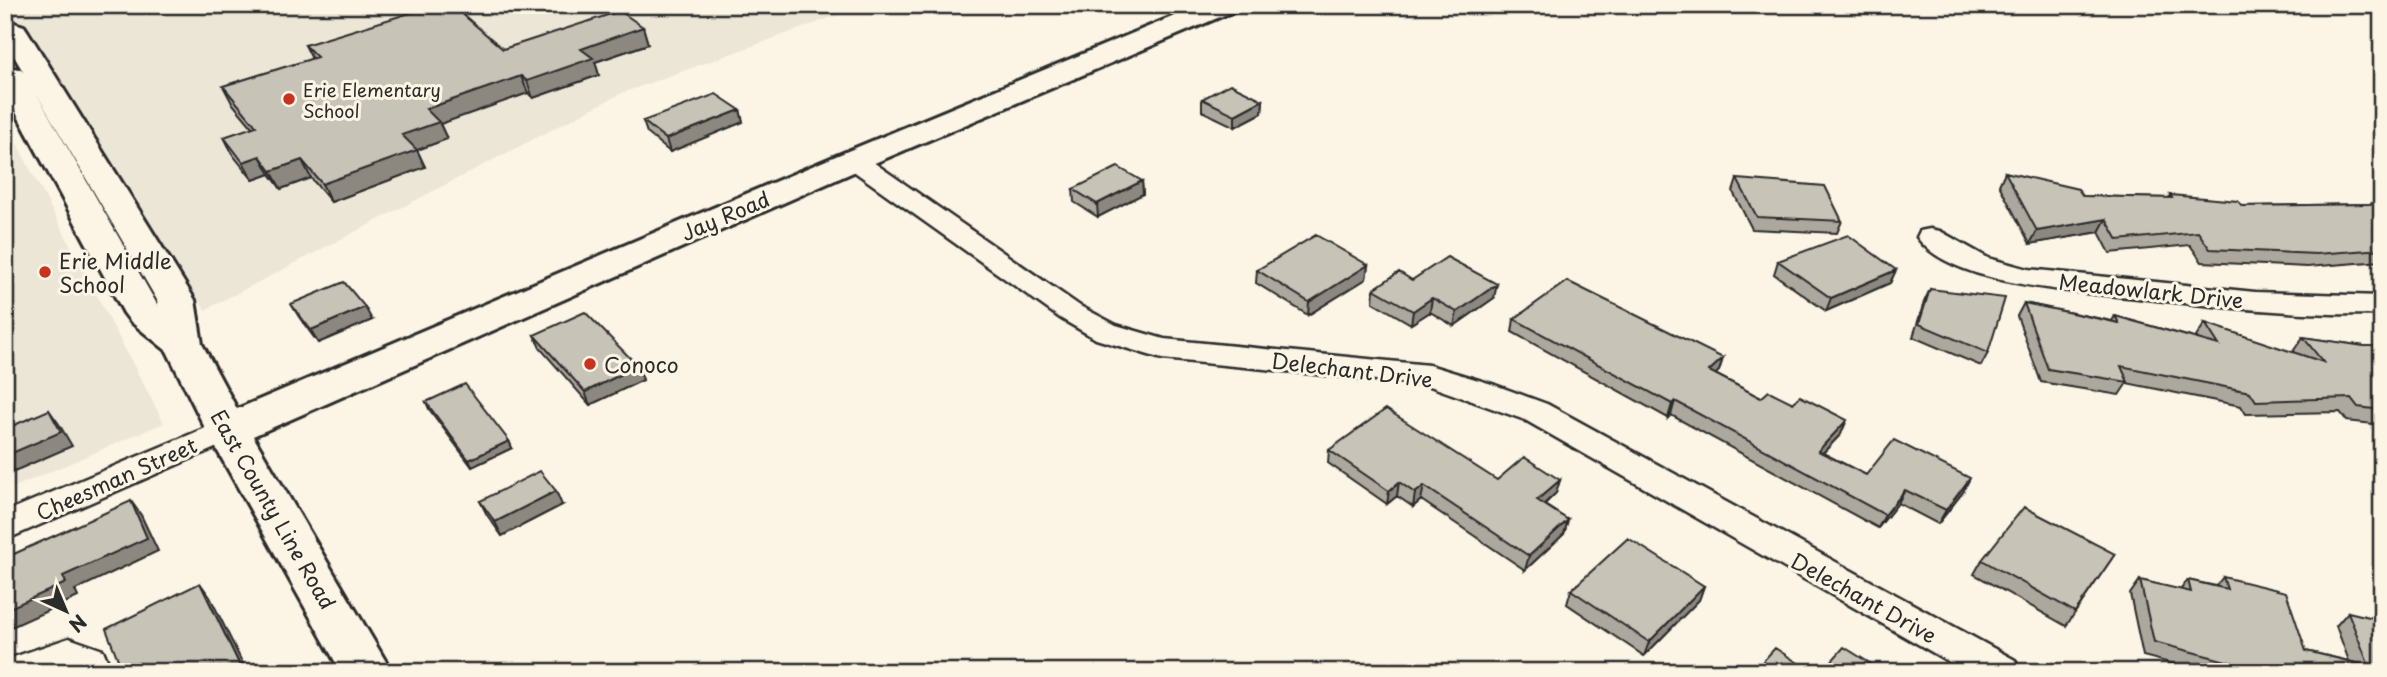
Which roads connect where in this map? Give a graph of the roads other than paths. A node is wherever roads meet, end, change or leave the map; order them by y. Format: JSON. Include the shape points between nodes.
{"nodes":[{"id":1,"x":1225,"y":5,"type":"edge"},
{"id":2,"x":5,"y":28,"type":"edge"},
{"id":3,"x":5,"y":65,"type":"edge"},
{"id":4,"x":854,"y":160,"type":"junction"},
{"id":5,"x":1930,"y":237,"type":"dead end"},
{"id":6,"x":2382,"y":306,"type":"edge"},
{"id":7,"x":183,"y":344,"type":"junction"},
{"id":8,"x":227,"y":430,"type":"junction"},
{"id":9,"x":5,"y":527,"type":"edge"},
{"id":10,"x":19,"y":672,"type":"edge"},
{"id":11,"x":93,"y":672,"type":"edge"},
{"id":12,"x":367,"y":672,"type":"edge"},
{"id":13,"x":2001,"y":672,"type":"edge"}],
"edges":[{"from":1,"to":4,"type":"main road","name":"Jay Road"},
{"from":2,"to":7,"type":"main road","name":"East County Line Road","via":[[14,32],[176,300]]},
{"from":3,"to":7,"type":"main road","name":"East County Line Road","via":[[143,313]]},
{"from":4,"to":8,"type":"main road","name":"Jay Road"},
{"from":4,"to":13,"type":"street","name":"Delechant Drive","via":[[1070,312],[1106,332],[1162,349],[1429,375],[1484,392],[1536,412]]},
{"from":5,"to":6,"type":"street","name":"Meadowlark Drive","via":[[1958,256],[1997,271],[2045,279],[2232,299]]},
{"from":7,"to":8,"type":"main road","name":"East County Line Road"},
{"from":8,"to":9,"type":"street","name":"Cheesman Street"},
{"from":8,"to":12,"type":"main road","name":"East County Line Road"},
{"from":10,"to":11,"type":"street","via":[[69,654],[89,661]]}]}
